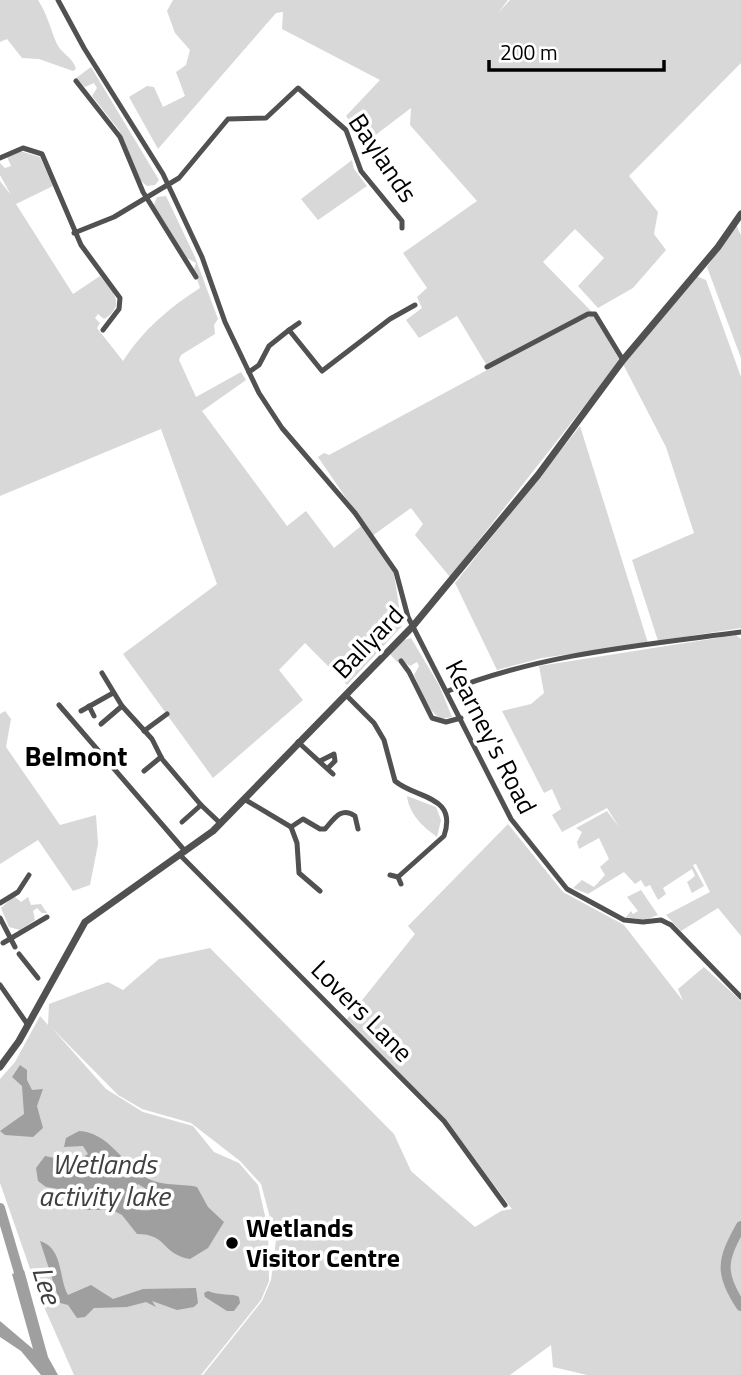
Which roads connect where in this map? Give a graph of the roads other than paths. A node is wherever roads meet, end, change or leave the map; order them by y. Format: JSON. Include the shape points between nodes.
{"nodes":[{"id":1,"x":58,"y":0,"type":"edge"},
{"id":2,"x":76,"y":81,"type":"dead end"},
{"id":3,"x":2,"y":157,"type":"edge"},
{"id":4,"x":9,"y":165,"type":"dead end"},
{"id":5,"x":169,"y":185,"type":"junction"},
{"id":6,"x":146,"y":197,"type":"junction"},
{"id":7,"x":741,"y":214,"type":"edge"},
{"id":8,"x":402,"y":228,"type":"dead end"},
{"id":9,"x":74,"y":233,"type":"junction"},
{"id":10,"x":196,"y":277,"type":"dead end"},
{"id":11,"x":415,"y":305,"type":"dead end"},
{"id":12,"x":100,"y":317,"type":"dead end"},
{"id":13,"x":299,"y":323,"type":"dead end"},
{"id":14,"x":289,"y":330,"type":"junction"},
{"id":15,"x":623,"y":360,"type":"junction"},
{"id":16,"x":488,"y":367,"type":"dead end"},
{"id":17,"x":249,"y":372,"type":"junction"},
{"id":18,"x":413,"y":626,"type":"junction"},
{"id":19,"x":741,"y":632,"type":"edge"},
{"id":20,"x":401,"y":661,"type":"dead end"},
{"id":21,"x":417,"y":666,"type":"dead end"},
{"id":22,"x":410,"y":671,"type":"junction"},
{"id":23,"x":102,"y":673,"type":"dead end"},
{"id":24,"x":448,"y":691,"type":"junction"},
{"id":25,"x":113,"y":693,"type":"junction"},
{"id":26,"x":346,"y":695,"type":"junction"},
{"id":27,"x":59,"y":705,"type":"dead end"},
{"id":28,"x":89,"y":706,"type":"junction"},
{"id":29,"x":122,"y":706,"type":"junction"},
{"id":30,"x":81,"y":711,"type":"dead end"},
{"id":31,"x":167,"y":715,"type":"dead end"},
{"id":32,"x":94,"y":716,"type":"dead end"},
{"id":33,"x":461,"y":718,"type":"junction"},
{"id":34,"x":101,"y":724,"type":"dead end"},
{"id":35,"x":144,"y":731,"type":"junction"},
{"id":36,"x":298,"y":742,"type":"junction"},
{"id":37,"x":161,"y":757,"type":"junction"},
{"id":38,"x":320,"y":761,"type":"junction"},
{"id":39,"x":144,"y":771,"type":"dead end"},
{"id":40,"x":244,"y":799,"type":"junction"},
{"id":41,"x":201,"y":805,"type":"junction"},
{"id":42,"x":182,"y":822,"type":"dead end"},
{"id":43,"x":220,"y":823,"type":"junction"},
{"id":44,"x":291,"y":827,"type":"junction"},
{"id":45,"x":358,"y":829,"type":"dead end"},
{"id":46,"x":183,"y":853,"type":"junction"},
{"id":47,"x":390,"y":874,"type":"dead end"},
{"id":48,"x":29,"y":875,"type":"dead end"},
{"id":49,"x":398,"y":877,"type":"junction"},
{"id":50,"x":401,"y":884,"type":"dead end"},
{"id":51,"x":317,"y":892,"type":"dead end"},
{"id":52,"x":0,"y":903,"type":"edge"},
{"id":53,"x":47,"y":916,"type":"dead end"},
{"id":54,"x":0,"y":918,"type":"edge"},
{"id":55,"x":10,"y":939,"type":"junction"},
{"id":56,"x":3,"y":943,"type":"dead end"},
{"id":57,"x":15,"y":947,"type":"dead end"},
{"id":58,"x":19,"y":954,"type":"dead end"},
{"id":59,"x":38,"y":978,"type":"dead end"},
{"id":60,"x":0,"y":985,"type":"edge"},
{"id":61,"x":741,"y":997,"type":"edge"},
{"id":62,"x":27,"y":1025,"type":"junction"},
{"id":63,"x":0,"y":1066,"type":"edge"},
{"id":64,"x":505,"y":1205,"type":"dead end"}],
"edges":[{"from":1,"to":5,"type":"street","name":"Kearney's Road"},
{"from":2,"to":6,"type":"street","via":[[120,137]]},
{"from":3,"to":4,"type":"street"},
{"from":3,"to":9,"type":"street","via":[[23,148],[42,154]]},
{"from":5,"to":6,"type":"street"},
{"from":5,"to":8,"type":"street","name":"Baylands","via":[[228,119],[266,118],[301,88],[346,130],[362,171],[402,221]]},
{"from":5,"to":17,"type":"street","name":"Kearney's Road"},
{"from":6,"to":9,"type":"street","via":[[114,217]]},
{"from":6,"to":10,"type":"street"},
{"from":7,"to":15,"type":"street","name":"Ballyard"},
{"from":9,"to":12,"type":"street","via":[[120,298],[119,309],[105,327]]},
{"from":11,"to":14,"type":"street","via":[[322,371]]},
{"from":13,"to":14,"type":"street"},
{"from":14,"to":17,"type":"street"},
{"from":15,"to":16,"type":"street","via":[[595,314],[588,314]]},
{"from":15,"to":18,"type":"street","name":"Ballyard","via":[[538,475]]},
{"from":17,"to":18,"type":"street","name":"Kearney's Road","via":[[282,428],[386,555]]},
{"from":18,"to":24,"type":"street","name":"Kearney's Road"},
{"from":18,"to":26,"type":"street","name":"Ballyard"},
{"from":19,"to":24,"type":"street","via":[[533,664]]},
{"from":20,"to":22,"type":"street"},
{"from":21,"to":22,"type":"street"},
{"from":22,"to":33,"type":"street","via":[[432,718],[446,722]]},
{"from":23,"to":25,"type":"street"},
{"from":24,"to":33,"type":"street","name":"Kearney's Road"},
{"from":25,"to":28,"type":"street"},
{"from":25,"to":29,"type":"street"},
{"from":26,"to":36,"type":"street","name":"Ballyard"},
{"from":26,"to":49,"type":"street","via":[[384,740],[396,781],[434,800],[447,817],[444,836]]},
{"from":27,"to":46,"type":"street","name":"Lovers Lane"},
{"from":28,"to":30,"type":"street"},
{"from":28,"to":32,"type":"street"},
{"from":29,"to":34,"type":"street"},
{"from":29,"to":35,"type":"street"},
{"from":31,"to":35,"type":"street"},
{"from":33,"to":61,"type":"street","name":"Kearney's Road","via":[[510,819],[566,889],[624,919],[662,920],[671,925]]},
{"from":35,"to":37,"type":"street"},
{"from":36,"to":38,"type":"street"},
{"from":36,"to":40,"type":"street","name":"Ballyard"},
{"from":37,"to":39,"type":"street"},
{"from":37,"to":41,"type":"street"},
{"from":38,"to":38,"type":"street","via":[[334,754],[331,771]]},
{"from":40,"to":43,"type":"street","name":"Ballyard"},
{"from":40,"to":44,"type":"street"},
{"from":41,"to":42,"type":"street"},
{"from":41,"to":43,"type":"street"},
{"from":43,"to":46,"type":"street","name":"Ballyard"},
{"from":44,"to":45,"type":"street","via":[[303,818],[325,829],[339,813],[346,812],[355,816]]},
{"from":44,"to":51,"type":"street","via":[[299,873]]},
{"from":46,"to":62,"type":"street","name":"Ballyard","via":[[85,922]]},
{"from":46,"to":64,"type":"street","name":"Lovers Lane","via":[[444,1121]]},
{"from":47,"to":49,"type":"street"},
{"from":48,"to":52,"type":"street","via":[[18,892]]},
{"from":49,"to":50,"type":"street"},
{"from":53,"to":55,"type":"street"},
{"from":54,"to":55,"type":"street"},
{"from":55,"to":56,"type":"street"},
{"from":55,"to":57,"type":"street"},
{"from":58,"to":59,"type":"street"},
{"from":60,"to":62,"type":"street"},
{"from":62,"to":63,"type":"street","name":"Ballyard"}]}
